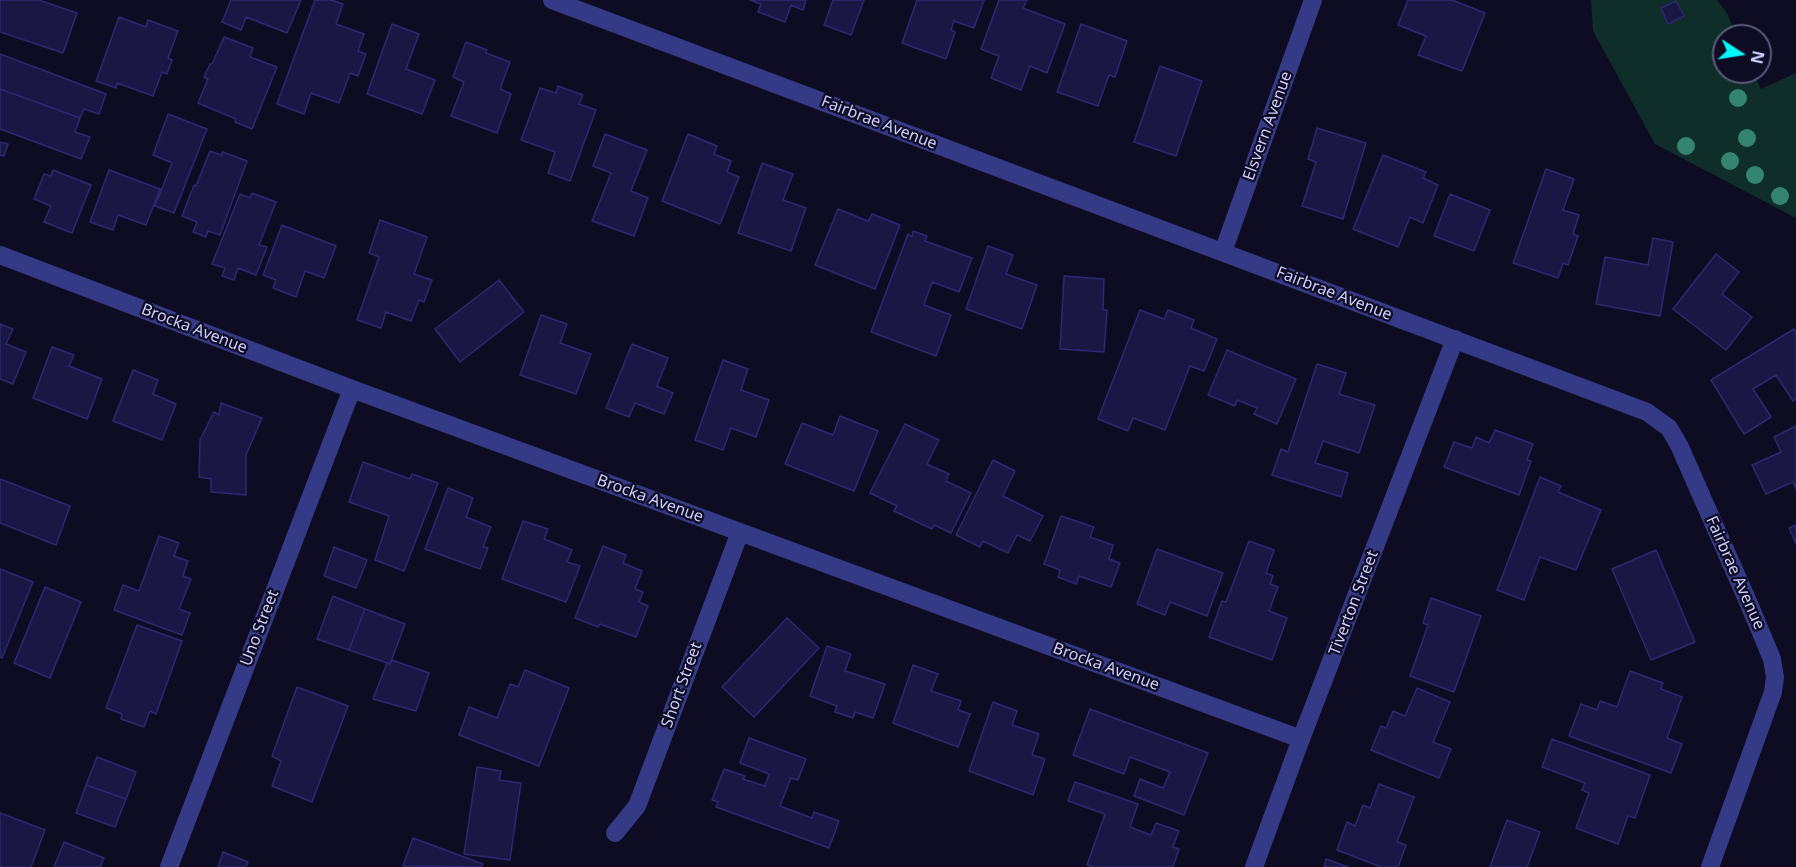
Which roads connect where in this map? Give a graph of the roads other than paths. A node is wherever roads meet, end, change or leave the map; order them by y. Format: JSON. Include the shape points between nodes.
{"nodes":[{"id":1,"x":552,"y":0,"type":"edge"},
{"id":2,"x":1313,"y":0,"type":"edge"},
{"id":3,"x":1222,"y":252,"type":"junction"},
{"id":4,"x":0,"y":255,"type":"edge"},
{"id":5,"x":1455,"y":339,"type":"junction"},
{"id":6,"x":352,"y":389,"type":"junction"},
{"id":7,"x":740,"y":532,"type":"junction"},
{"id":8,"x":1301,"y":739,"type":"junction"},
{"id":9,"x":615,"y":833,"type":"dead end"},
{"id":10,"x":169,"y":867,"type":"edge"},
{"id":11,"x":1254,"y":867,"type":"edge"},
{"id":12,"x":1710,"y":867,"type":"edge"}],
"edges":[{"from":1,"to":3,"type":"street","name":"Fairbrae Avenue"},
{"from":2,"to":3,"type":"street","name":"Elsvern Avenue"},
{"from":3,"to":5,"type":"street","name":"Fairbrae Avenue"},
{"from":4,"to":6,"type":"street","name":"Brocka Avenue"},
{"from":5,"to":8,"type":"street","name":"Tiverton Street"},
{"from":5,"to":12,"type":"street","name":"Fairbrae Avenue","via":[[1647,412],[1669,428],[1679,445],[1754,615],[1775,677]]},
{"from":6,"to":7,"type":"street","name":"Brocka Avenue"},
{"from":6,"to":10,"type":"street","name":"Uno Street"},
{"from":7,"to":8,"type":"street","name":"Brocka Avenue"},
{"from":7,"to":9,"type":"street","name":"Short Street","via":[[637,806]]},
{"from":8,"to":11,"type":"street","name":"Tiverton Street"}]}
